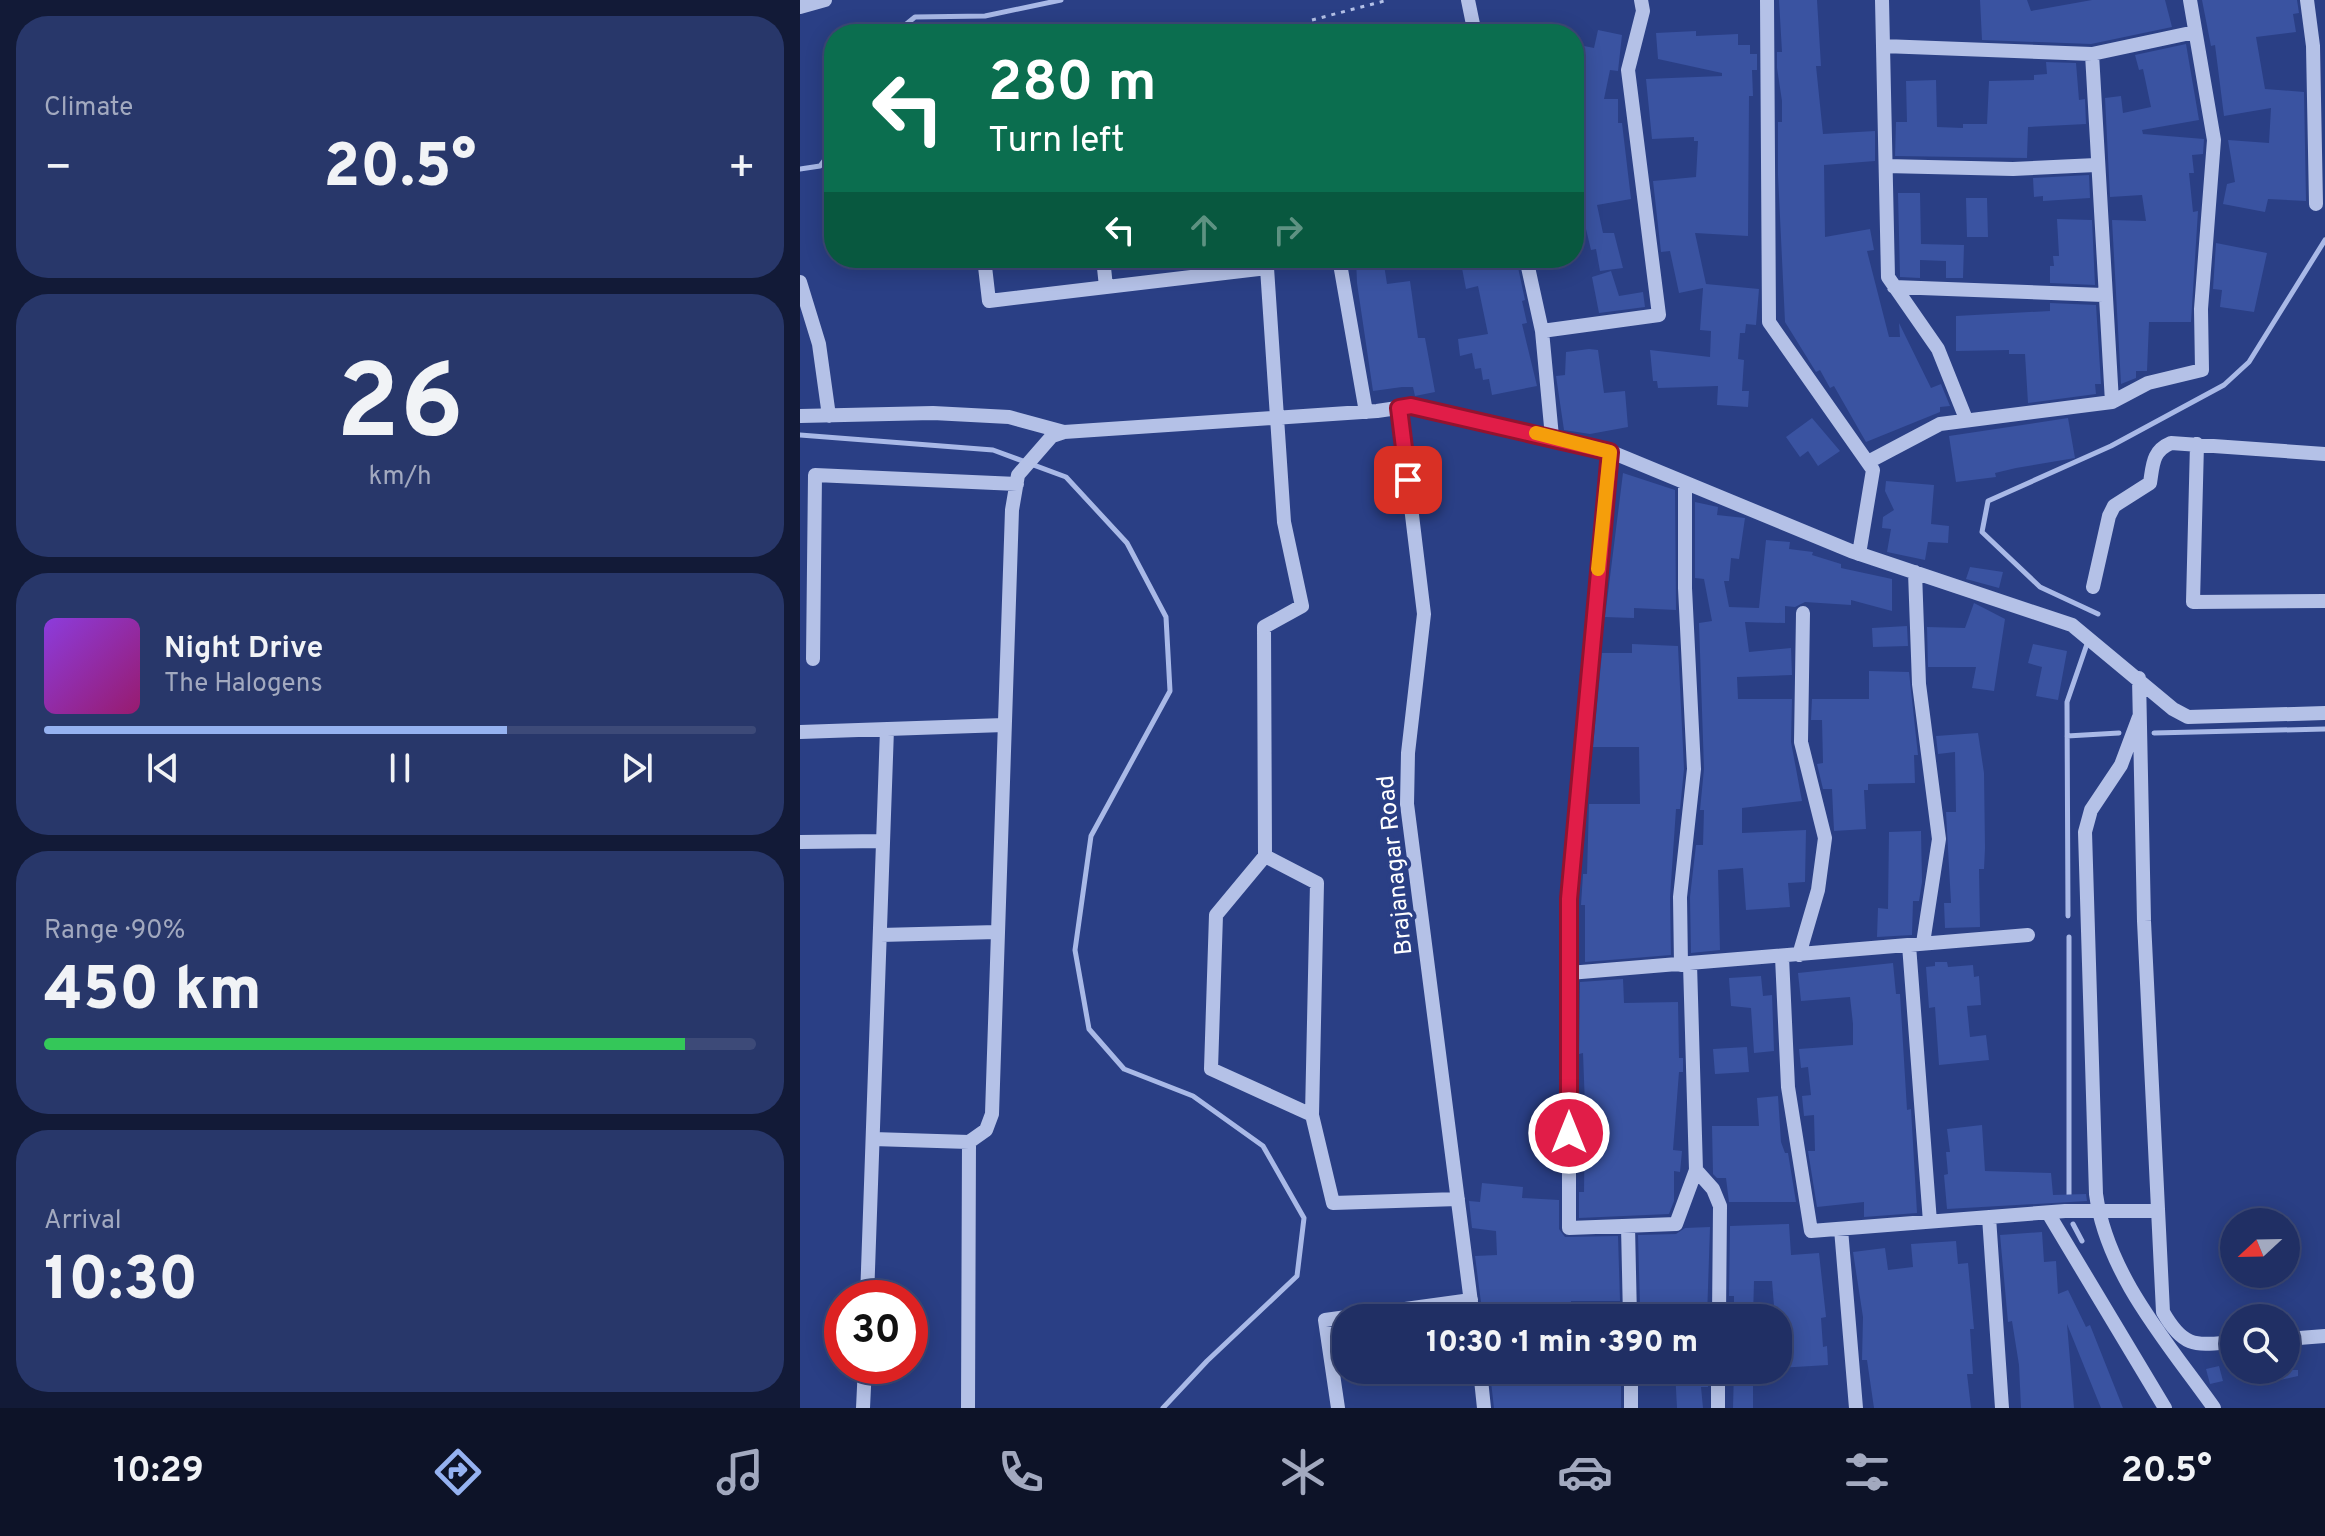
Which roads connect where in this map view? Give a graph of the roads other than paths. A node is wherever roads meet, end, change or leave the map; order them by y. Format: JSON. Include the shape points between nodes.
{"nodes":[{"id":1,"x":825,"y":0,"type":"edge"},
{"id":2,"x":1468,"y":0,"type":"edge"},
{"id":3,"x":1641,"y":0,"type":"edge"},
{"id":4,"x":1767,"y":0,"type":"edge"},
{"id":5,"x":1882,"y":0,"type":"edge"},
{"id":6,"x":2190,"y":0,"type":"edge"},
{"id":7,"x":2307,"y":0,"type":"edge"},
{"id":8,"x":800,"y":7,"type":"edge"},
{"id":9,"x":1473,"y":24,"type":"edge"},
{"id":10,"x":2195,"y":32,"type":"junction"},
{"id":11,"x":1883,"y":46,"type":"junction"},
{"id":12,"x":2092,"y":54,"type":"junction"},
{"id":13,"x":2096,"y":165,"type":"junction"},
{"id":14,"x":1886,"y":166,"type":"junction"},
{"id":15,"x":2316,"y":204,"type":"dead end"},
{"id":16,"x":985,"y":268,"type":"edge"},
{"id":17,"x":1104,"y":268,"type":"edge"},
{"id":18,"x":1211,"y":268,"type":"edge"},
{"id":19,"x":1267,"y":268,"type":"edge"},
{"id":20,"x":1341,"y":268,"type":"edge"},
{"id":21,"x":1528,"y":268,"type":"edge"},
{"id":22,"x":800,"y":282,"type":"edge"},
{"id":23,"x":1106,"y":287,"type":"junction"},
{"id":24,"x":1894,"y":287,"type":"junction"},
{"id":25,"x":2103,"y":295,"type":"junction"},
{"id":26,"x":1542,"y":331,"type":"junction"},
{"id":27,"x":2112,"y":402,"type":"junction"},
{"id":28,"x":1399,"y":408,"type":"junction"},
{"id":29,"x":1366,"y":412,"type":"junction"},
{"id":30,"x":800,"y":416,"type":"edge"},
{"id":31,"x":829,"y":416,"type":"junction"},
{"id":32,"x":1276,"y":416,"type":"junction"},
{"id":33,"x":1966,"y":419,"type":"junction"},
{"id":34,"x":1058,"y":434,"type":"junction"},
{"id":35,"x":1552,"y":437,"type":"junction"},
{"id":36,"x":2197,"y":444,"type":"junction"},
{"id":37,"x":1610,"y":452,"type":"junction"},
{"id":38,"x":2325,"y":454,"type":"edge"},
{"id":39,"x":1868,"y":462,"type":"junction"},
{"id":40,"x":1017,"y":479,"type":"junction"},
{"id":41,"x":1685,"y":485,"type":"junction"},
{"id":42,"x":1859,"y":554,"type":"junction"},
{"id":43,"x":1915,"y":572,"type":"junction"},
{"id":44,"x":2093,"y":587,"type":"dead end"},
{"id":45,"x":2325,"y":601,"type":"edge"},
{"id":46,"x":1803,"y":613,"type":"dead end"},
{"id":47,"x":813,"y":659,"type":"dead end"},
{"id":48,"x":2139,"y":678,"type":"junction"},
{"id":49,"x":2325,"y":713,"type":"edge"},
{"id":50,"x":2139,"y":717,"type":"junction"},
{"id":51,"x":1004,"y":725,"type":"junction"},
{"id":52,"x":887,"y":729,"type":"junction"},
{"id":53,"x":800,"y":732,"type":"edge"},
{"id":54,"x":883,"y":841,"type":"junction"},
{"id":55,"x":800,"y":842,"type":"edge"},
{"id":56,"x":1265,"y":856,"type":"junction"},
{"id":57,"x":997,"y":932,"type":"junction"},
{"id":58,"x":880,"y":935,"type":"junction"},
{"id":59,"x":2028,"y":935,"type":"dead end"},
{"id":60,"x":1916,"y":944,"type":"junction"},
{"id":61,"x":1799,"y":955,"type":"junction"},
{"id":62,"x":1782,"y":957,"type":"junction"},
{"id":63,"x":1686,"y":965,"type":"junction"},
{"id":64,"x":1569,"y":973,"type":"junction"},
{"id":65,"x":1312,"y":1115,"type":"junction"},
{"id":66,"x":873,"y":1139,"type":"junction"},
{"id":67,"x":969,"y":1142,"type":"junction"},
{"id":68,"x":1696,"y":1170,"type":"junction"},
{"id":69,"x":1458,"y":1199,"type":"junction"},
{"id":70,"x":2098,"y":1211,"type":"junction"},
{"id":71,"x":2158,"y":1211,"type":"junction"},
{"id":72,"x":2048,"y":1213,"type":"junction"},
{"id":73,"x":1989,"y":1217,"type":"junction"},
{"id":74,"x":1930,"y":1222,"type":"junction"},
{"id":75,"x":1628,"y":1226,"type":"junction"},
{"id":76,"x":1841,"y":1229,"type":"junction"},
{"id":77,"x":868,"y":1280,"type":"edge"},
{"id":78,"x":1471,"y":1300,"type":"junction"},
{"id":79,"x":1471,"y":1304,"type":"edge"},
{"id":80,"x":1630,"y":1304,"type":"edge"},
{"id":81,"x":1719,"y":1304,"type":"edge"},
{"id":82,"x":2325,"y":1336,"type":"edge"},
{"id":83,"x":2300,"y":1338,"type":"edge"},
{"id":84,"x":2220,"y":1343,"type":"edge"},
{"id":85,"x":864,"y":1384,"type":"edge"},
{"id":86,"x":1481,"y":1384,"type":"edge"},
{"id":87,"x":1631,"y":1384,"type":"edge"},
{"id":88,"x":1718,"y":1384,"type":"edge"},
{"id":89,"x":863,"y":1408,"type":"edge"},
{"id":90,"x":968,"y":1408,"type":"edge"},
{"id":91,"x":1338,"y":1408,"type":"edge"},
{"id":92,"x":1484,"y":1408,"type":"edge"},
{"id":93,"x":1631,"y":1408,"type":"edge"},
{"id":94,"x":1718,"y":1408,"type":"edge"},
{"id":95,"x":1856,"y":1408,"type":"edge"},
{"id":96,"x":2002,"y":1408,"type":"edge"},
{"id":97,"x":2165,"y":1408,"type":"edge"},
{"id":98,"x":2214,"y":1408,"type":"edge"}],
"edges":[{"from":1,"to":8,"type":"street"},
{"from":2,"to":9,"type":"street"},
{"from":3,"to":26,"type":"street","via":[[1628,70],[1659,315]]},
{"from":4,"to":39,"type":"street","via":[[1769,322]]},
{"from":5,"to":11,"type":"street"},
{"from":6,"to":10,"type":"street"},
{"from":7,"to":15,"type":"street"},
{"from":10,"to":12,"type":"street"},
{"from":10,"to":27,"type":"street","via":[[2214,140],[2201,309],[2202,370],[2148,383]]},
{"from":11,"to":12,"type":"street"},
{"from":11,"to":14,"type":"street"},
{"from":12,"to":13,"type":"street"},
{"from":13,"to":14,"type":"street"},
{"from":13,"to":25,"type":"street"},
{"from":14,"to":24,"type":"street","via":[[1888,277]]},
{"from":16,"to":23,"type":"street","via":[[989,301]]},
{"from":17,"to":23,"type":"street"},
{"from":18,"to":23,"type":"street"},
{"from":19,"to":32,"type":"street"},
{"from":20,"to":29,"type":"street"},
{"from":21,"to":26,"type":"street"},
{"from":22,"to":31,"type":"street","via":[[819,344]]},
{"from":24,"to":25,"type":"street"},
{"from":24,"to":33,"type":"street","via":[[1938,349]]},
{"from":25,"to":27,"type":"street"},
{"from":26,"to":35,"type":"street"},
{"from":27,"to":33,"type":"street"},
{"from":28,"to":29,"type":"street"},
{"from":28,"to":35,"type":"street","via":[[1411,406]]},
{"from":28,"to":69,"type":"street","name":"Brajanagar Road","via":[[1424,614],[1407,804]]},
{"from":29,"to":32,"type":"street"},
{"from":30,"to":31,"type":"street"},
{"from":31,"to":34,"type":"street","via":[[1009,417]]},
{"from":32,"to":34,"type":"street"},
{"from":32,"to":56,"type":"street","via":[[1284,522],[1302,606],[1264,627]]},
{"from":33,"to":39,"type":"street","via":[[1940,424]]},
{"from":34,"to":40,"type":"street"},
{"from":35,"to":37,"type":"street"},
{"from":36,"to":38,"type":"street"},
{"from":36,"to":44,"type":"street","via":[[2171,443],[2156,451],[2150,483],[2114,506]]},
{"from":36,"to":45,"type":"street","via":[[2193,602]]},
{"from":37,"to":41,"type":"street"},
{"from":37,"to":64,"type":"street","via":[[1569,899]]},
{"from":39,"to":42,"type":"street","via":[[1873,470]]},
{"from":40,"to":47,"type":"street","via":[[815,475]]},
{"from":40,"to":51,"type":"street"},
{"from":41,"to":42,"type":"street"},
{"from":41,"to":63,"type":"street","via":[[1694,769],[1680,897]]},
{"from":42,"to":43,"type":"street"},
{"from":43,"to":48,"type":"street","via":[[2072,625]]},
{"from":43,"to":60,"type":"street","via":[[1919,684],[1939,839]]},
{"from":46,"to":61,"type":"street","via":[[1801,742],[1825,838],[1818,890]]},
{"from":48,"to":49,"type":"street","via":[[2188,717]]},
{"from":48,"to":50,"type":"street"},
{"from":50,"to":70,"type":"street","via":[[2121,765],[2091,810],[2085,832]]},
{"from":50,"to":71,"type":"street"},
{"from":51,"to":52,"type":"street"},
{"from":51,"to":57,"type":"street"},
{"from":52,"to":53,"type":"street"},
{"from":52,"to":54,"type":"street"},
{"from":54,"to":55,"type":"street"},
{"from":54,"to":58,"type":"street"},
{"from":56,"to":65,"type":"street","via":[[1317,883]]},
{"from":56,"to":65,"type":"street","via":[[1216,915],[1211,1069]]},
{"from":57,"to":58,"type":"street"},
{"from":57,"to":67,"type":"street","via":[[992,1114],[986,1130]]},
{"from":58,"to":66,"type":"street"},
{"from":59,"to":60,"type":"street"},
{"from":60,"to":61,"type":"street"},
{"from":60,"to":74,"type":"street"},
{"from":61,"to":62,"type":"street"},
{"from":62,"to":63,"type":"street"},
{"from":62,"to":76,"type":"street","via":[[1788,1087],[1811,1231]]},
{"from":63,"to":64,"type":"street"},
{"from":63,"to":68,"type":"street"},
{"from":64,"to":75,"type":"street","via":[[1569,1228]]},
{"from":65,"to":69,"type":"street","via":[[1333,1203]]},
{"from":66,"to":67,"type":"street"},
{"from":66,"to":77,"type":"street"},
{"from":67,"to":90,"type":"street"},
{"from":68,"to":75,"type":"street","via":[[1676,1224]]},
{"from":68,"to":81,"type":"street","via":[[1720,1206]]},
{"from":69,"to":78,"type":"street","name":"Brajanagar Road"},
{"from":70,"to":71,"type":"street"},
{"from":70,"to":72,"type":"street"},
{"from":70,"to":98,"type":"street","via":[[2139,1302]]},
{"from":71,"to":84,"type":"street","via":[[2163,1312],[2181,1339],[2197,1345]]},
{"from":72,"to":73,"type":"street"},
{"from":72,"to":97,"type":"street"},
{"from":73,"to":74,"type":"street"},
{"from":73,"to":96,"type":"street"},
{"from":74,"to":76,"type":"street"},
{"from":75,"to":80,"type":"street"},
{"from":76,"to":95,"type":"street"},
{"from":78,"to":79,"type":"street","name":"Brajanagar Road"},
{"from":78,"to":91,"type":"street","via":[[1325,1320]]},
{"from":82,"to":83,"type":"street"},
{"from":85,"to":89,"type":"street"},
{"from":86,"to":92,"type":"street"},
{"from":87,"to":93,"type":"street"},
{"from":88,"to":94,"type":"street"}]}
